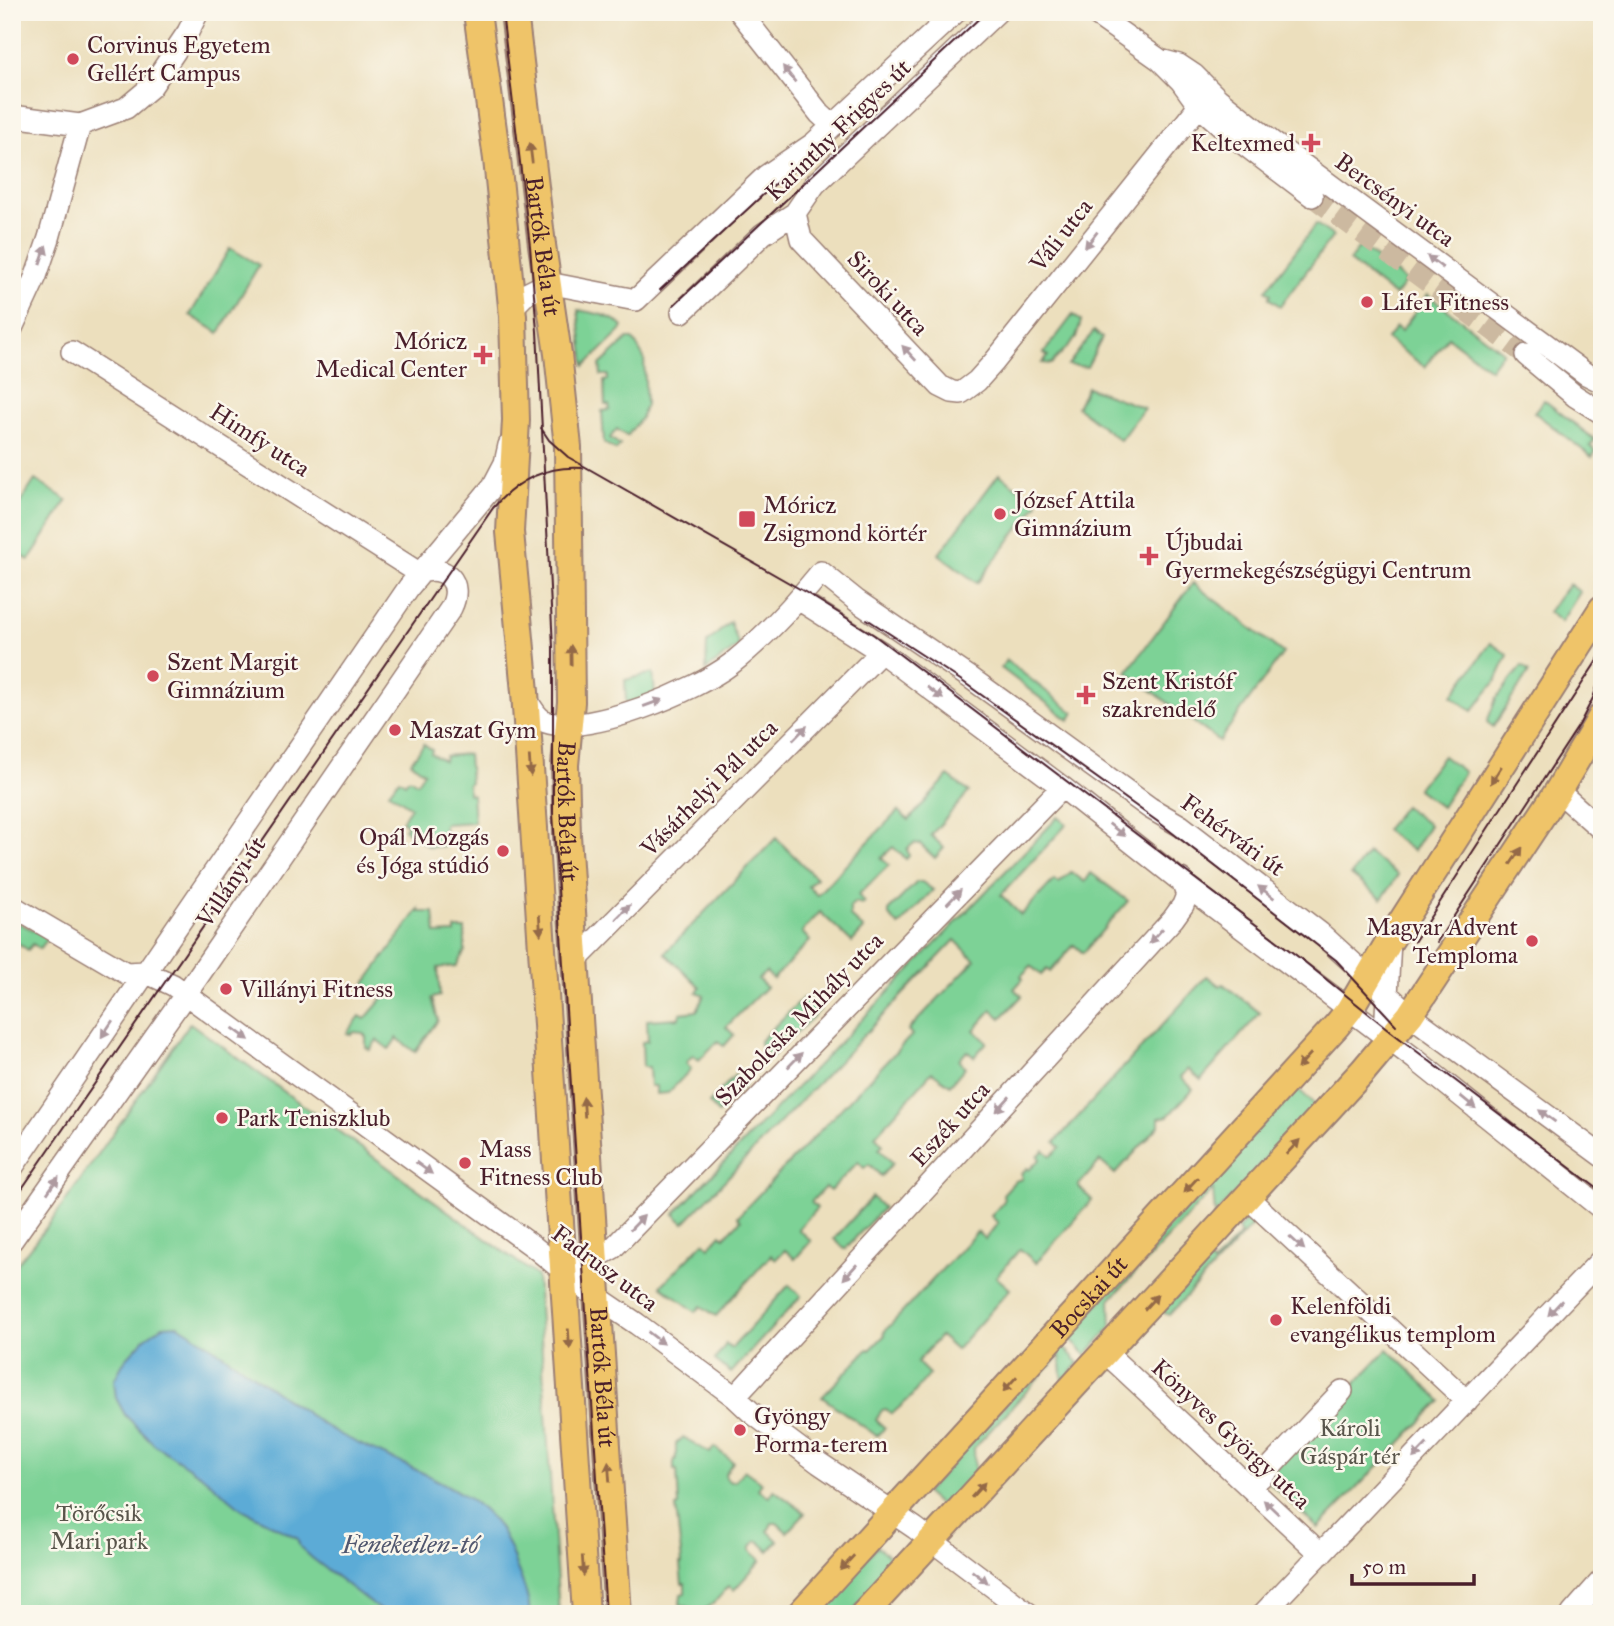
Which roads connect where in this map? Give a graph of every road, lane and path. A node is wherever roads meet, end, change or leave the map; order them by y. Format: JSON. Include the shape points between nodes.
{"nodes":[{"id":1,"x":198,"y":12,"type":"edge"},
{"id":2,"x":477,"y":12,"type":"edge"},
{"id":3,"x":514,"y":12,"type":"edge"},
{"id":4,"x":740,"y":12,"type":"edge"},
{"id":5,"x":956,"y":12,"type":"edge"},
{"id":6,"x":997,"y":12,"type":"edge"},
{"id":7,"x":1092,"y":12,"type":"edge"},
{"id":8,"x":1160,"y":60,"type":"junction"},
{"id":9,"x":1199,"y":106,"type":"junction"},
{"id":10,"x":12,"y":116,"type":"edge"},
{"id":11,"x":80,"y":125,"type":"junction"},
{"id":12,"x":833,"y":126,"type":"junction"},
{"id":13,"x":1312,"y":195,"type":"tunnel mouth"},
{"id":14,"x":795,"y":213,"type":"junction"},
{"id":15,"x":548,"y":283,"type":"junction"},
{"id":16,"x":512,"y":308,"type":"junction"},
{"id":17,"x":681,"y":312,"type":"dead end"},
{"id":18,"x":12,"y":328,"type":"edge"},
{"id":19,"x":72,"y":352,"type":"dead end"},
{"id":20,"x":1525,"y":355,"type":"tunnel mouth"},
{"id":21,"x":1602,"y":382,"type":"edge"},
{"id":22,"x":961,"y":393,"type":"joint"},
{"id":23,"x":1575,"y":396,"type":"junction"},
{"id":24,"x":1602,"y":413,"type":"edge"},
{"id":25,"x":516,"y":420,"type":"junction"},
{"id":26,"x":1602,"y":422,"type":"edge"},
{"id":27,"x":419,"y":573,"type":"junction"},
{"id":28,"x":799,"y":599,"type":"junction"},
{"id":29,"x":1602,"y":609,"type":"edge"},
{"id":30,"x":881,"y":652,"type":"junction"},
{"id":31,"x":526,"y":698,"type":"junction"},
{"id":32,"x":1602,"y":716,"type":"edge"},
{"id":33,"x":570,"y":723,"type":"junction"},
{"id":34,"x":1062,"y":787,"type":"junction"},
{"id":35,"x":1558,"y":791,"type":"junction"},
{"id":36,"x":1602,"y":830,"type":"edge"},
{"id":37,"x":1181,"y":879,"type":"junction"},
{"id":38,"x":12,"y":906,"type":"edge"},
{"id":39,"x":575,"y":961,"type":"junction"},
{"id":40,"x":145,"y":972,"type":"junction"},
{"id":41,"x":1378,"y":984,"type":"junction"},
{"id":42,"x":186,"y":994,"type":"junction"},
{"id":43,"x":1349,"y":1010,"type":"junction"},
{"id":44,"x":1410,"y":1015,"type":"junction"},
{"id":45,"x":1390,"y":1039,"type":"junction"},
{"id":46,"x":1602,"y":1156,"type":"edge"},
{"id":47,"x":12,"y":1168,"type":"edge"},
{"id":48,"x":1247,"y":1197,"type":"junction"},
{"id":49,"x":1602,"y":1209,"type":"edge"},
{"id":50,"x":12,"y":1240,"type":"edge"},
{"id":51,"x":594,"y":1259,"type":"junction"},
{"id":52,"x":1602,"y":1259,"type":"edge"},
{"id":53,"x":564,"y":1271,"type":"junction"},
{"id":54,"x":596,"y":1297,"type":"junction"},
{"id":55,"x":1105,"y":1352,"type":"junction"},
{"id":56,"x":1342,"y":1391,"type":"dead end"},
{"id":57,"x":735,"y":1397,"type":"junction"},
{"id":58,"x":1467,"y":1401,"type":"junction"},
{"id":59,"x":1260,"y":1478,"type":"dead end"},
{"id":60,"x":892,"y":1512,"type":"junction"},
{"id":61,"x":932,"y":1541,"type":"junction"},
{"id":62,"x":1321,"y":1554,"type":"junction"},
{"id":63,"x":1602,"y":1580,"type":"edge"},
{"id":64,"x":586,"y":1614,"type":"edge"},
{"id":65,"x":618,"y":1614,"type":"edge"},
{"id":66,"x":800,"y":1614,"type":"edge"},
{"id":67,"x":864,"y":1614,"type":"edge"},
{"id":68,"x":1029,"y":1614,"type":"edge"},
{"id":69,"x":1263,"y":1614,"type":"edge"},
{"id":70,"x":1572,"y":1614,"type":"edge"}],
"edges":[{"from":1,"to":11,"type":"street","via":[[146,92],[126,108]]},
{"from":2,"to":16,"type":"main road","name":"Bartók Béla út"},
{"from":15,"to":3,"type":"main road","name":"Bartók Béla út","one_way":true},
{"from":12,"to":4,"type":"street","one_way":true},
{"from":5,"to":12,"type":"street","name":"Karinthy Frigyes út"},
{"from":6,"to":14,"type":"street","name":"Karinthy Frigyes út","via":[[815,184]]},
{"from":7,"to":8,"type":"street","name":"Bercsényi utca"},
{"from":8,"to":9,"type":"street","name":"Bercsényi utca"},
{"from":21,"to":8,"type":"street","name":"Bercsényi utca","one_way":true,"via":[[1272,142],[1194,75]]},
{"from":9,"to":13,"type":"street","name":"Bercsényi utca"},
{"from":9,"to":22,"type":"street","name":"Váli utca","one_way":true,"via":[[994,362]]},
{"from":10,"to":11,"type":"street"},
{"from":18,"to":11,"type":"street","one_way":true,"via":[[41,264]]},
{"from":12,"to":15,"type":"street","name":"Karinthy Frigyes út","via":[[766,176],[636,300]]},
{"from":14,"to":17,"type":"street","name":"Karinthy Frigyes út","via":[[763,234]]},
{"from":22,"to":14,"type":"street","name":"Siroki utca","one_way":true,"via":[[940,386],[802,239]]},
{"from":15,"to":16,"type":"street"},
{"from":33,"to":15,"type":"main road","name":"Bartók Béla út","one_way":true,"via":[[568,447]]},
{"from":16,"to":25,"type":"main road","name":"Bartók Béla út"},
{"from":19,"to":27,"type":"street","name":"Himfy utca"},
{"from":20,"to":23,"type":"street"},
{"from":23,"to":24,"type":"street"},
{"from":23,"to":26,"type":"street"},
{"from":25,"to":27,"type":"street","name":"Villányi út","via":[[505,463],[492,486]]},
{"from":25,"to":31,"type":"main road","name":"Bartók Béla út","via":[[510,532]]},
{"from":27,"to":40,"type":"street","name":"Villányi út"},
{"from":27,"to":42,"type":"street","name":"Villányi út","via":[[434,569],[447,574],[456,589],[448,613]]},
{"from":28,"to":30,"type":"street"},
{"from":33,"to":28,"type":"street","one_way":true,"via":[[623,714],[693,686],[758,642]]},
{"from":41,"to":28,"type":"street","name":"Fehérvári út","one_way":true,"via":[[1181,826],[821,572]]},
{"from":29,"to":41,"type":"main road","name":"Bocskai út","one_way":true,"via":[[1390,940]]},
{"from":30,"to":34,"type":"street","one_way":true},
{"from":39,"to":30,"type":"street","name":"Vásárhelyi Pál utca","one_way":true},
{"from":31,"to":33,"type":"street","via":[[544,721]]},
{"from":31,"to":53,"type":"main road","name":"Bartók Béla út","one_way":true},
{"from":32,"to":35,"type":"main road","name":"Bocskai út"},
{"from":33,"to":39,"type":"main road","name":"Bartók Béla út","via":[[565,788]]},
{"from":34,"to":37,"type":"street","one_way":true},
{"from":51,"to":34,"type":"street","name":"Szabolcska Mihály utca","one_way":true,"via":[[613,1248]]},
{"from":35,"to":36,"type":"street"},
{"from":44,"to":35,"type":"main road","name":"Bocskai út","one_way":true},
{"from":37,"to":43,"type":"street"},
{"from":37,"to":57,"type":"street","name":"Eszék utca","one_way":true,"via":[[1187,895],[1172,919]]},
{"from":38,"to":40,"type":"street","name":"Fadrusz utca","via":[[127,973]]},
{"from":51,"to":39,"type":"main road","name":"Bartók Béla út","one_way":true},
{"from":40,"to":42,"type":"street","name":"Fadrusz utca"},
{"from":40,"to":47,"type":"street","name":"Villányi út","one_way":true},
{"from":41,"to":43,"type":"main road","name":"Bocskai út"},
{"from":41,"to":44,"type":"street","name":"Fehérvári út"},
{"from":41,"to":45,"type":"street"},
{"from":50,"to":42,"type":"street","name":"Villányi út","one_way":true},
{"from":42,"to":53,"type":"street","name":"Fadrusz utca","one_way":true},
{"from":43,"to":45,"type":"street"},
{"from":43,"to":60,"type":"main road","name":"Bocskai út","one_way":true},
{"from":44,"to":45,"type":"main road","name":"Bocskai út"},
{"from":46,"to":44,"type":"street","name":"Fehérvári út","one_way":true},
{"from":48,"to":45,"type":"main road","name":"Bocskai út","one_way":true},
{"from":45,"to":49,"type":"street","one_way":true},
{"from":55,"to":48,"type":"main road","name":"Bocskai út","one_way":true},
{"from":48,"to":58,"type":"street","one_way":true},
{"from":51,"to":53,"type":"street","name":"Szabolcska Mihály utca"},
{"from":51,"to":54,"type":"main road","name":"Bartók Béla út"},
{"from":52,"to":58,"type":"street","one_way":true},
{"from":53,"to":54,"type":"street","name":"Fadrusz utca"},
{"from":53,"to":64,"type":"main road","name":"Bartók Béla út","one_way":true},
{"from":54,"to":57,"type":"street","name":"Fadrusz utca","one_way":true},
{"from":65,"to":54,"type":"main road","name":"Bartók Béla út","one_way":true},
{"from":61,"to":55,"type":"main road","name":"Bocskai út","one_way":true},
{"from":62,"to":55,"type":"street","name":"Könyves György utca","one_way":true},
{"from":56,"to":59,"type":"street"},
{"from":57,"to":60,"type":"street","name":"Fadrusz utca","via":[[819,1463]]},
{"from":58,"to":62,"type":"street","one_way":true},
{"from":60,"to":61,"type":"street","name":"Fadrusz utca"},
{"from":60,"to":66,"type":"main road","name":"Bocskai út","one_way":true},
{"from":61,"to":67,"type":"main road","name":"Bocskai út"},
{"from":61,"to":68,"type":"street","name":"Fadrusz utca","one_way":true},
{"from":62,"to":69,"type":"street"},
{"from":63,"to":70,"type":"street"}]}
